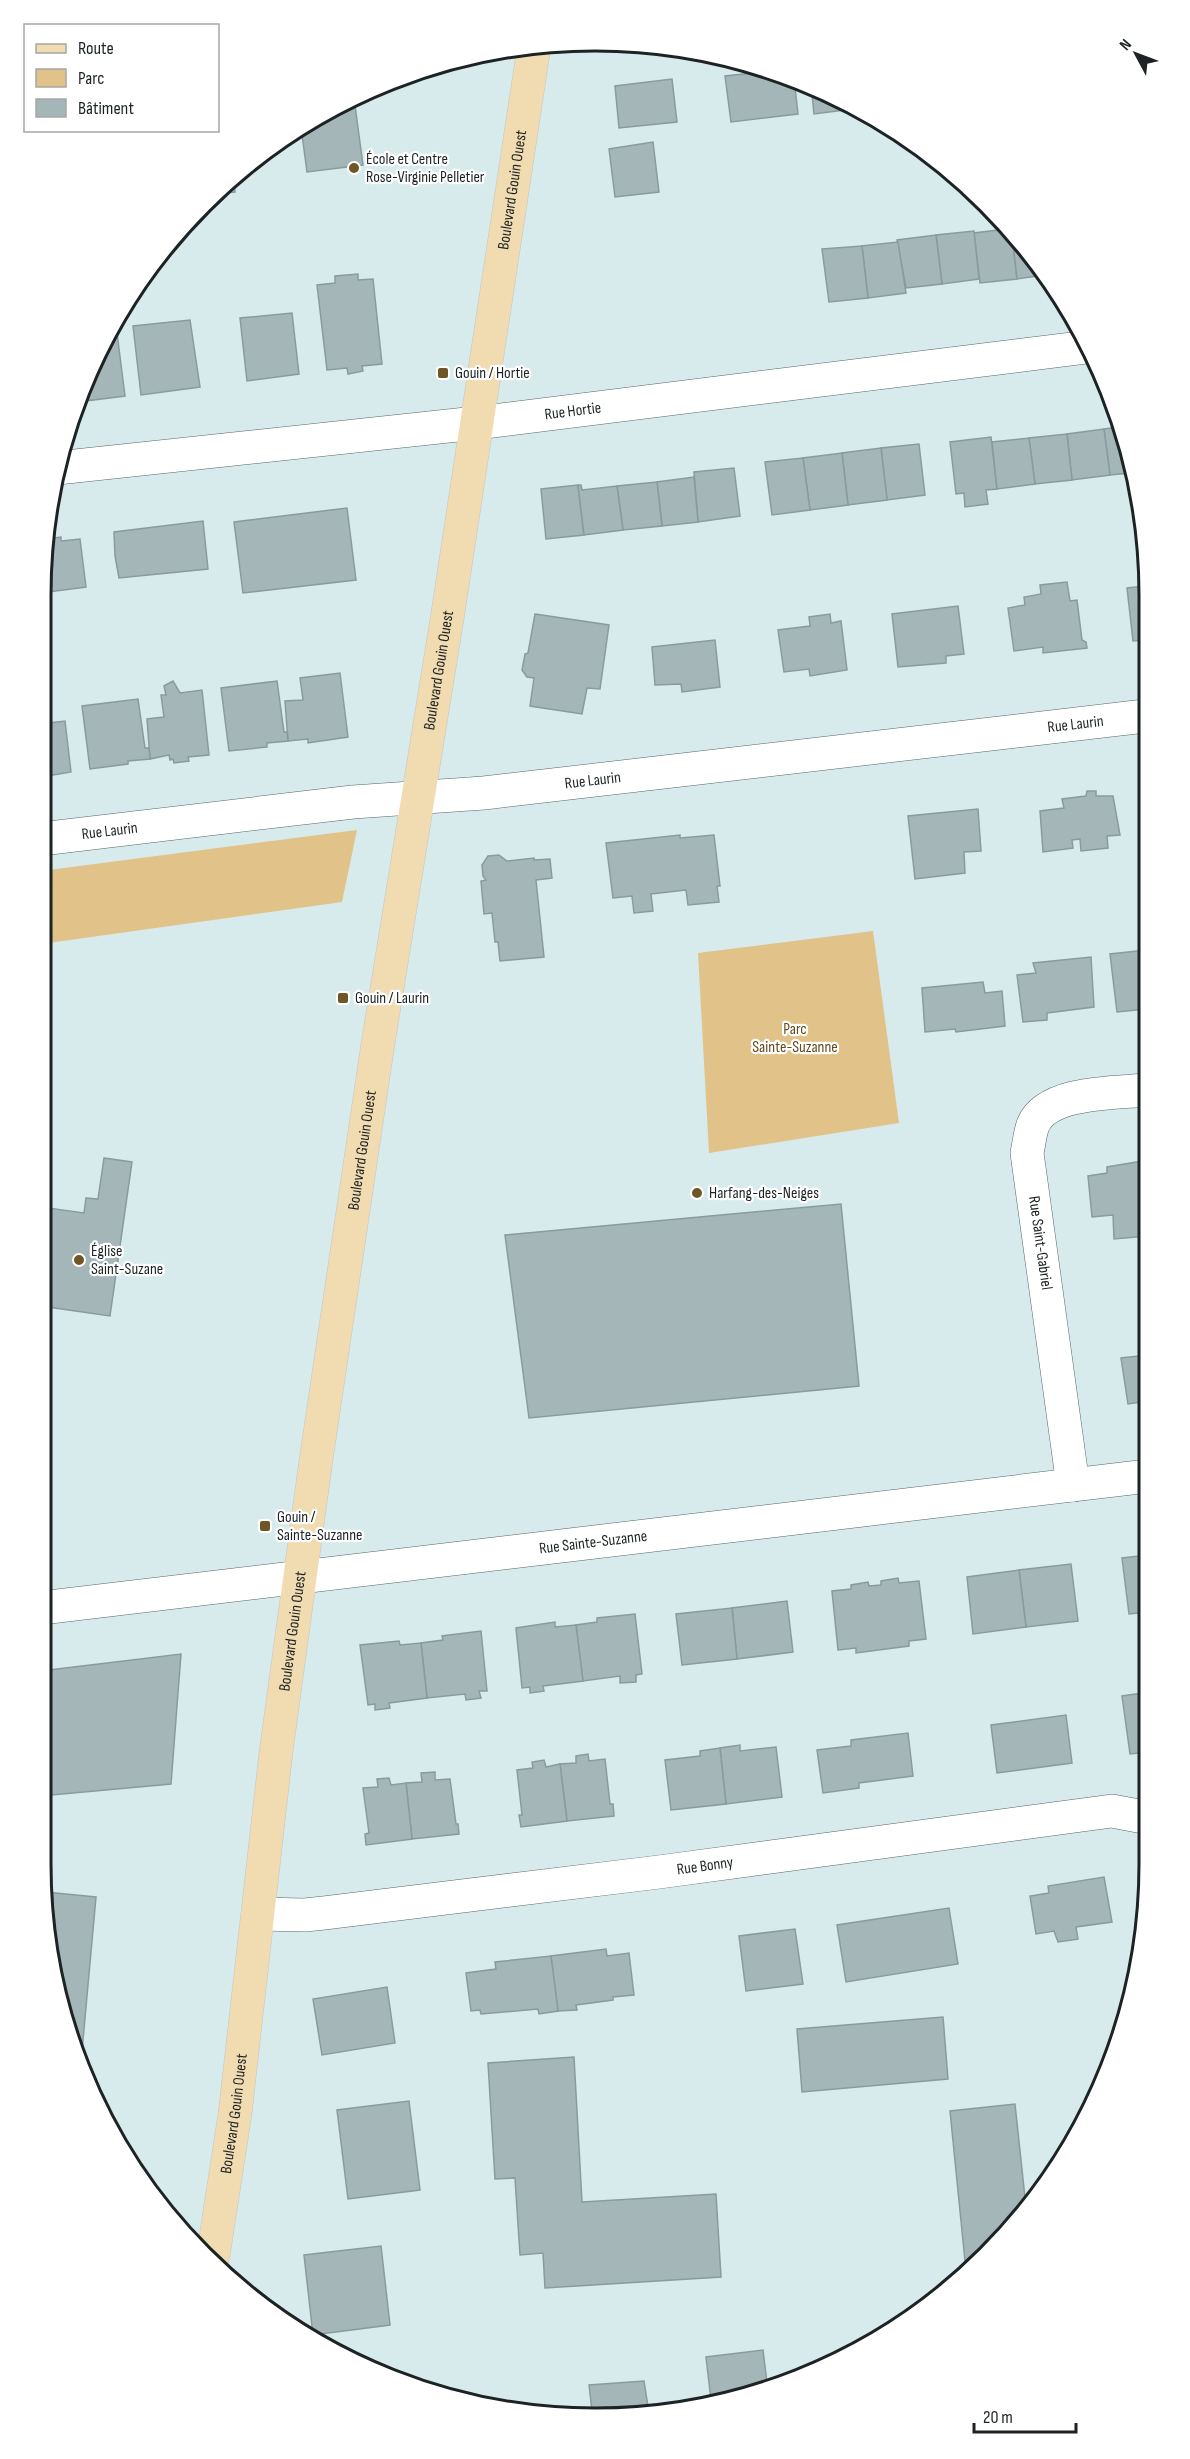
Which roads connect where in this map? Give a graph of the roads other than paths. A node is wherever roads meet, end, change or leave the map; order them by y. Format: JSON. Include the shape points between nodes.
{"nodes":[{"id":1,"x":533,"y":55,"type":"edge"},
{"id":2,"x":1080,"y":348,"type":"edge"},
{"id":3,"x":476,"y":423,"type":"junction"},
{"id":4,"x":67,"y":467,"type":"edge"},
{"id":5,"x":1139,"y":717,"type":"edge"},
{"id":6,"x":418,"y":798,"type":"junction"},
{"id":7,"x":51,"y":838,"type":"edge"},
{"id":8,"x":1139,"y":1091,"type":"edge"},
{"id":9,"x":1139,"y":1477,"type":"edge"},
{"id":10,"x":1073,"y":1485,"type":"junction"},
{"id":11,"x":299,"y":1579,"type":"junction"},
{"id":12,"x":51,"y":1607,"type":"edge"},
{"id":13,"x":1139,"y":1816,"type":"edge"},
{"id":14,"x":258,"y":1914,"type":"junction"},
{"id":15,"x":214,"y":2252,"type":"edge"}],
"edges":[{"from":1,"to":3,"type":"main road","name":"Boulevard Gouin Ouest"},
{"from":2,"to":3,"type":"street","name":"Rue Hortie"},
{"from":3,"to":4,"type":"street","name":"Rue Hortie"},
{"from":3,"to":6,"type":"main road","name":"Boulevard Gouin Ouest"},
{"from":5,"to":6,"type":"street","name":"Rue Laurin"},
{"from":6,"to":7,"type":"street","name":"Rue Laurin","via":[[353,802]]},
{"from":6,"to":11,"type":"main road","name":"Boulevard Gouin Ouest"},
{"from":8,"to":10,"type":"street","name":"Rue Saint-Gabriel","via":[[1064,1099],[1047,1108],[1034,1123],[1027,1153]]},
{"from":9,"to":10,"type":"street","name":"Rue Sainte-Suzanne"},
{"from":10,"to":11,"type":"street","name":"Rue Sainte-Suzanne"},
{"from":11,"to":12,"type":"street","name":"Rue Sainte-Suzanne"},
{"from":11,"to":14,"type":"main road","name":"Boulevard Gouin Ouest"},
{"from":13,"to":14,"type":"street","name":"Rue Bonny","via":[[1112,1811],[324,1913]]},
{"from":14,"to":15,"type":"main road","name":"Boulevard Gouin Ouest","via":[[234,2125]]}]}
